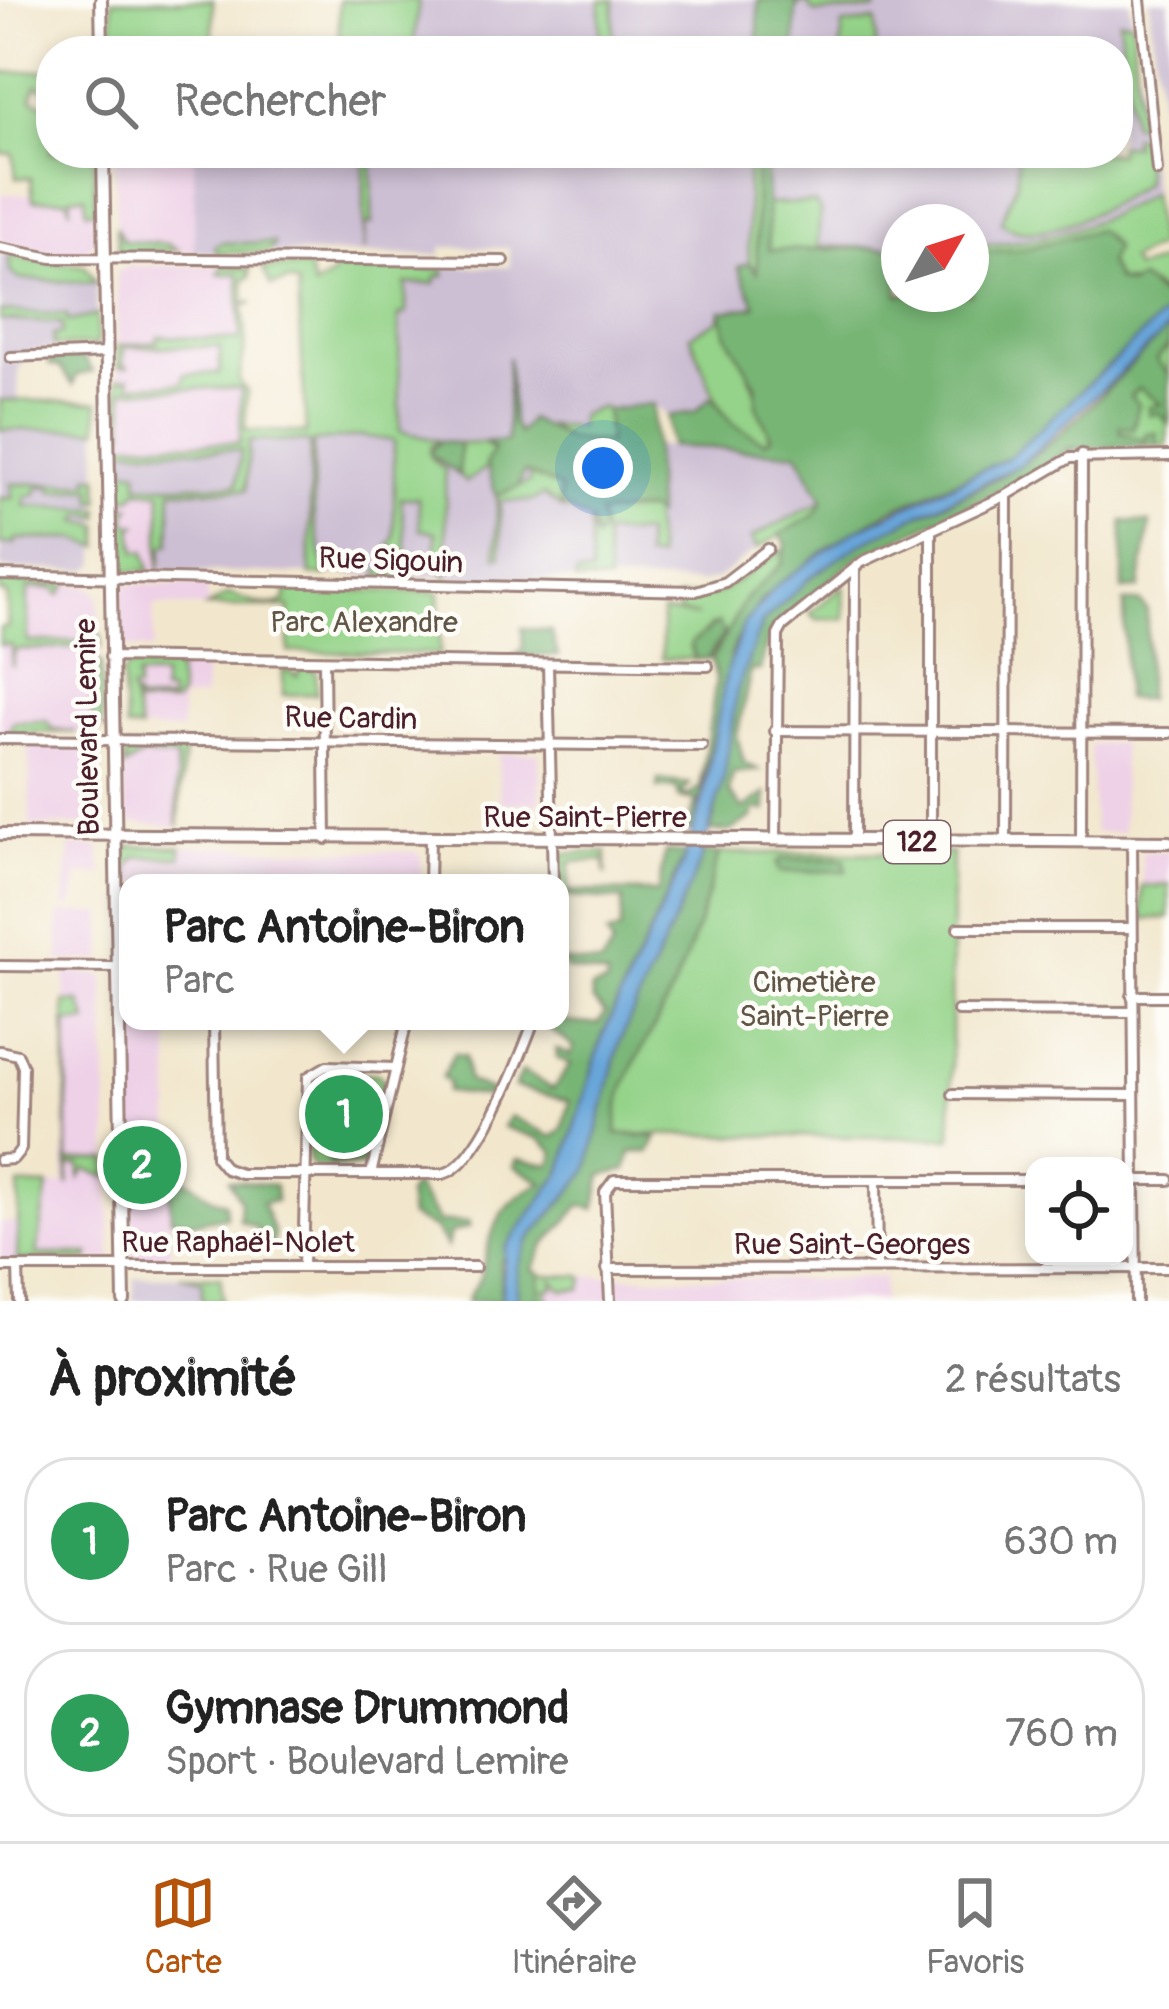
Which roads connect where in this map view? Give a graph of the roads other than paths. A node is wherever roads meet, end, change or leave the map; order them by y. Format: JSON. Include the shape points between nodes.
{"nodes":[{"id":1,"x":101,"y":0,"type":"edge"},
{"id":2,"x":1140,"y":0,"type":"edge"},
{"id":3,"x":102,"y":36,"type":"edge"},
{"id":4,"x":103,"y":168,"type":"edge"},
{"id":5,"x":1157,"y":171,"type":"dead end"},
{"id":6,"x":0,"y":248,"type":"edge"},
{"id":7,"x":105,"y":259,"type":"junction"},
{"id":8,"x":504,"y":261,"type":"dead end"},
{"id":9,"x":107,"y":352,"type":"junction"},
{"id":10,"x":10,"y":357,"type":"dead end"},
{"id":11,"x":1082,"y":454,"type":"junction"},
{"id":12,"x":1169,"y":456,"type":"edge"},
{"id":13,"x":1006,"y":495,"type":"junction"},
{"id":14,"x":931,"y":530,"type":"junction"},
{"id":15,"x":769,"y":549,"type":"dead end"},
{"id":16,"x":855,"y":568,"type":"junction"},
{"id":17,"x":0,"y":575,"type":"edge"},
{"id":18,"x":109,"y":576,"type":"junction"},
{"id":19,"x":110,"y":657,"type":"junction"},
{"id":20,"x":324,"y":661,"type":"junction"},
{"id":21,"x":548,"y":664,"type":"junction"},
{"id":22,"x":708,"y":666,"type":"dead end"},
{"id":23,"x":775,"y":731,"type":"junction"},
{"id":24,"x":854,"y":731,"type":"junction"},
{"id":25,"x":931,"y":731,"type":"junction"},
{"id":26,"x":1007,"y":731,"type":"junction"},
{"id":27,"x":1082,"y":733,"type":"junction"},
{"id":28,"x":1169,"y":733,"type":"edge"},
{"id":29,"x":0,"y":739,"type":"edge"},
{"id":30,"x":112,"y":740,"type":"junction"},
{"id":31,"x":325,"y":742,"type":"junction"},
{"id":32,"x":549,"y":745,"type":"junction"},
{"id":33,"x":702,"y":746,"type":"dead end"},
{"id":34,"x":0,"y":834,"type":"edge"},
{"id":35,"x":113,"y":835,"type":"junction"},
{"id":36,"x":326,"y":838,"type":"junction"},
{"id":37,"x":430,"y":840,"type":"junction"},
{"id":38,"x":776,"y":841,"type":"junction"},
{"id":39,"x":552,"y":842,"type":"junction"},
{"id":40,"x":854,"y":842,"type":"junction"},
{"id":41,"x":931,"y":842,"type":"junction"},
{"id":42,"x":1006,"y":842,"type":"junction"},
{"id":43,"x":1081,"y":842,"type":"junction"},
{"id":44,"x":1132,"y":842,"type":"junction"},
{"id":45,"x":1169,"y":842,"type":"edge"},
{"id":46,"x":429,"y":874,"type":"edge"},
{"id":47,"x":553,"y":874,"type":"edge"},
{"id":48,"x":958,"y":928,"type":"dead end"},
{"id":49,"x":1132,"y":928,"type":"junction"},
{"id":50,"x":0,"y":966,"type":"edge"},
{"id":51,"x":116,"y":967,"type":"junction"},
{"id":52,"x":1132,"y":996,"type":"junction"},
{"id":53,"x":1169,"y":996,"type":"edge"},
{"id":54,"x":958,"y":1011,"type":"dead end"},
{"id":55,"x":1132,"y":1012,"type":"junction"},
{"id":56,"x":214,"y":1030,"type":"edge"},
{"id":57,"x":405,"y":1030,"type":"edge"},
{"id":58,"x":530,"y":1030,"type":"edge"},
{"id":59,"x":0,"y":1051,"type":"edge"},
{"id":60,"x":395,"y":1068,"type":"junction"},
{"id":61,"x":953,"y":1094,"type":"dead end"},
{"id":62,"x":1133,"y":1095,"type":"junction"},
{"id":63,"x":1130,"y":1157,"type":"edge"},
{"id":64,"x":0,"y":1160,"type":"edge"},
{"id":65,"x":302,"y":1174,"type":"junction"},
{"id":66,"x":371,"y":1174,"type":"junction"},
{"id":67,"x":876,"y":1179,"type":"junction"},
{"id":68,"x":1025,"y":1180,"type":"edge"},
{"id":69,"x":1133,"y":1180,"type":"edge"},
{"id":70,"x":1169,"y":1180,"type":"edge"},
{"id":71,"x":1133,"y":1230,"type":"edge"},
{"id":72,"x":124,"y":1266,"type":"junction"},
{"id":73,"x":0,"y":1267,"type":"edge"},
{"id":74,"x":18,"y":1267,"type":"junction"},
{"id":75,"x":303,"y":1267,"type":"junction"},
{"id":76,"x":475,"y":1267,"type":"dead end"},
{"id":77,"x":877,"y":1268,"type":"junction"},
{"id":78,"x":1136,"y":1268,"type":"junction"},
{"id":79,"x":1169,"y":1268,"type":"edge"},
{"id":80,"x":607,"y":1269,"type":"junction"},
{"id":81,"x":19,"y":1301,"type":"edge"},
{"id":82,"x":124,"y":1301,"type":"edge"},
{"id":83,"x":610,"y":1301,"type":"edge"},
{"id":84,"x":1136,"y":1301,"type":"edge"}],
"edges":[{"from":1,"to":3,"type":"main road"},
{"from":2,"to":5,"type":"street"},
{"from":4,"to":7,"type":"main road","name":"Boulevard Lemire"},
{"from":6,"to":7,"type":"street"},
{"from":7,"to":8,"type":"street"},
{"from":7,"to":9,"type":"main road","name":"Boulevard Lemire"},
{"from":9,"to":10,"type":"street"},
{"from":9,"to":18,"type":"main road","name":"Boulevard Lemire"},
{"from":11,"to":12,"type":"street"},
{"from":11,"to":13,"type":"street"},
{"from":11,"to":27,"type":"street"},
{"from":13,"to":14,"type":"street"},
{"from":13,"to":26,"type":"street"},
{"from":14,"to":16,"type":"street"},
{"from":14,"to":25,"type":"street"},
{"from":15,"to":18,"type":"street","name":"Rue Sigouin","via":[[725,582],[696,591]]},
{"from":16,"to":23,"type":"street","via":[[778,633]]},
{"from":16,"to":24,"type":"street"},
{"from":17,"to":18,"type":"street","name":"Rue Sigouin"},
{"from":18,"to":19,"type":"main road","name":"Boulevard Lemire"},
{"from":19,"to":20,"type":"street"},
{"from":19,"to":30,"type":"main road","name":"Boulevard Lemire"},
{"from":20,"to":21,"type":"street"},
{"from":20,"to":31,"type":"street"},
{"from":21,"to":22,"type":"street"},
{"from":21,"to":32,"type":"street"},
{"from":23,"to":24,"type":"street"},
{"from":23,"to":38,"type":"street"},
{"from":24,"to":25,"type":"street"},
{"from":24,"to":40,"type":"street"},
{"from":25,"to":26,"type":"street"},
{"from":25,"to":41,"type":"street"},
{"from":26,"to":27,"type":"street"},
{"from":26,"to":42,"type":"street"},
{"from":27,"to":28,"type":"street"},
{"from":27,"to":43,"type":"street"},
{"from":29,"to":30,"type":"street","name":"Rue Cardin"},
{"from":30,"to":31,"type":"street","name":"Rue Cardin"},
{"from":30,"to":35,"type":"main road","name":"Boulevard Lemire"},
{"from":31,"to":32,"type":"street","name":"Rue Cardin"},
{"from":31,"to":36,"type":"street"},
{"from":32,"to":33,"type":"street","name":"Rue Cardin"},
{"from":32,"to":39,"type":"street"},
{"from":34,"to":35,"type":"main road","name":"Rue Saint-Pierre","number":"122"},
{"from":35,"to":36,"type":"main road","name":"Rue Saint-Pierre","number":"122"},
{"from":35,"to":51,"type":"main road","name":"Boulevard Lemire"},
{"from":36,"to":37,"type":"main road","name":"Rue Saint-Pierre","number":"122"},
{"from":37,"to":39,"type":"main road","name":"Rue Saint-Pierre","number":"122"},
{"from":37,"to":46,"type":"street"},
{"from":38,"to":39,"type":"main road","name":"Rue Saint-Pierre","number":"122"},
{"from":38,"to":40,"type":"main road","name":"Rue Saint-Pierre","number":"122"},
{"from":39,"to":47,"type":"street"},
{"from":40,"to":41,"type":"main road","name":"Rue Saint-Pierre","number":"122"},
{"from":41,"to":42,"type":"main road","name":"Rue Saint-Pierre","number":"122"},
{"from":42,"to":43,"type":"main road","name":"Rue Saint-Pierre","number":"122"},
{"from":43,"to":44,"type":"main road","name":"Rue Saint-Pierre","number":"122"},
{"from":44,"to":45,"type":"main road","name":"Rue Saint-Pierre","number":"122"},
{"from":44,"to":49,"type":"street"},
{"from":48,"to":49,"type":"street"},
{"from":49,"to":52,"type":"street"},
{"from":50,"to":51,"type":"street"},
{"from":51,"to":72,"type":"main road","name":"Boulevard Lemire"},
{"from":52,"to":53,"type":"street"},
{"from":52,"to":55,"type":"street"},
{"from":54,"to":55,"type":"street"},
{"from":55,"to":62,"type":"street"},
{"from":56,"to":65,"type":"street","via":[[214,1143],[222,1165],[241,1174]]},
{"from":57,"to":60,"type":"street"},
{"from":58,"to":66,"type":"street","via":[[467,1161],[443,1174]]},
{"from":59,"to":64,"type":"street","via":[[18,1055],[22,1067],[21,1149]]},
{"from":60,"to":65,"type":"street","via":[[327,1066],[308,1077]]},
{"from":60,"to":66,"type":"street"},
{"from":61,"to":62,"type":"street"},
{"from":62,"to":63,"type":"street"},
{"from":65,"to":66,"type":"street"},
{"from":65,"to":75,"type":"street"},
{"from":67,"to":68,"type":"street"},
{"from":67,"to":77,"type":"street"},
{"from":67,"to":80,"type":"street","via":[[614,1180],[605,1192]]},
{"from":69,"to":70,"type":"street"},
{"from":71,"to":78,"type":"street"},
{"from":72,"to":74,"type":"street","name":"Rue Raphaël-Nolet"},
{"from":72,"to":75,"type":"street","name":"Rue Raphaël-Nolet"},
{"from":72,"to":82,"type":"main road","name":"Boulevard Lemire"},
{"from":73,"to":74,"type":"street","name":"Rue Raphaël-Nolet"},
{"from":74,"to":81,"type":"street"},
{"from":75,"to":76,"type":"street","name":"Rue Raphaël-Nolet"},
{"from":77,"to":78,"type":"street","name":"Rue Saint-Georges"},
{"from":77,"to":80,"type":"street","name":"Rue Saint-Georges"},
{"from":78,"to":79,"type":"street","name":"Rue Saint-Georges"},
{"from":78,"to":84,"type":"street"},
{"from":80,"to":83,"type":"street"}]}
